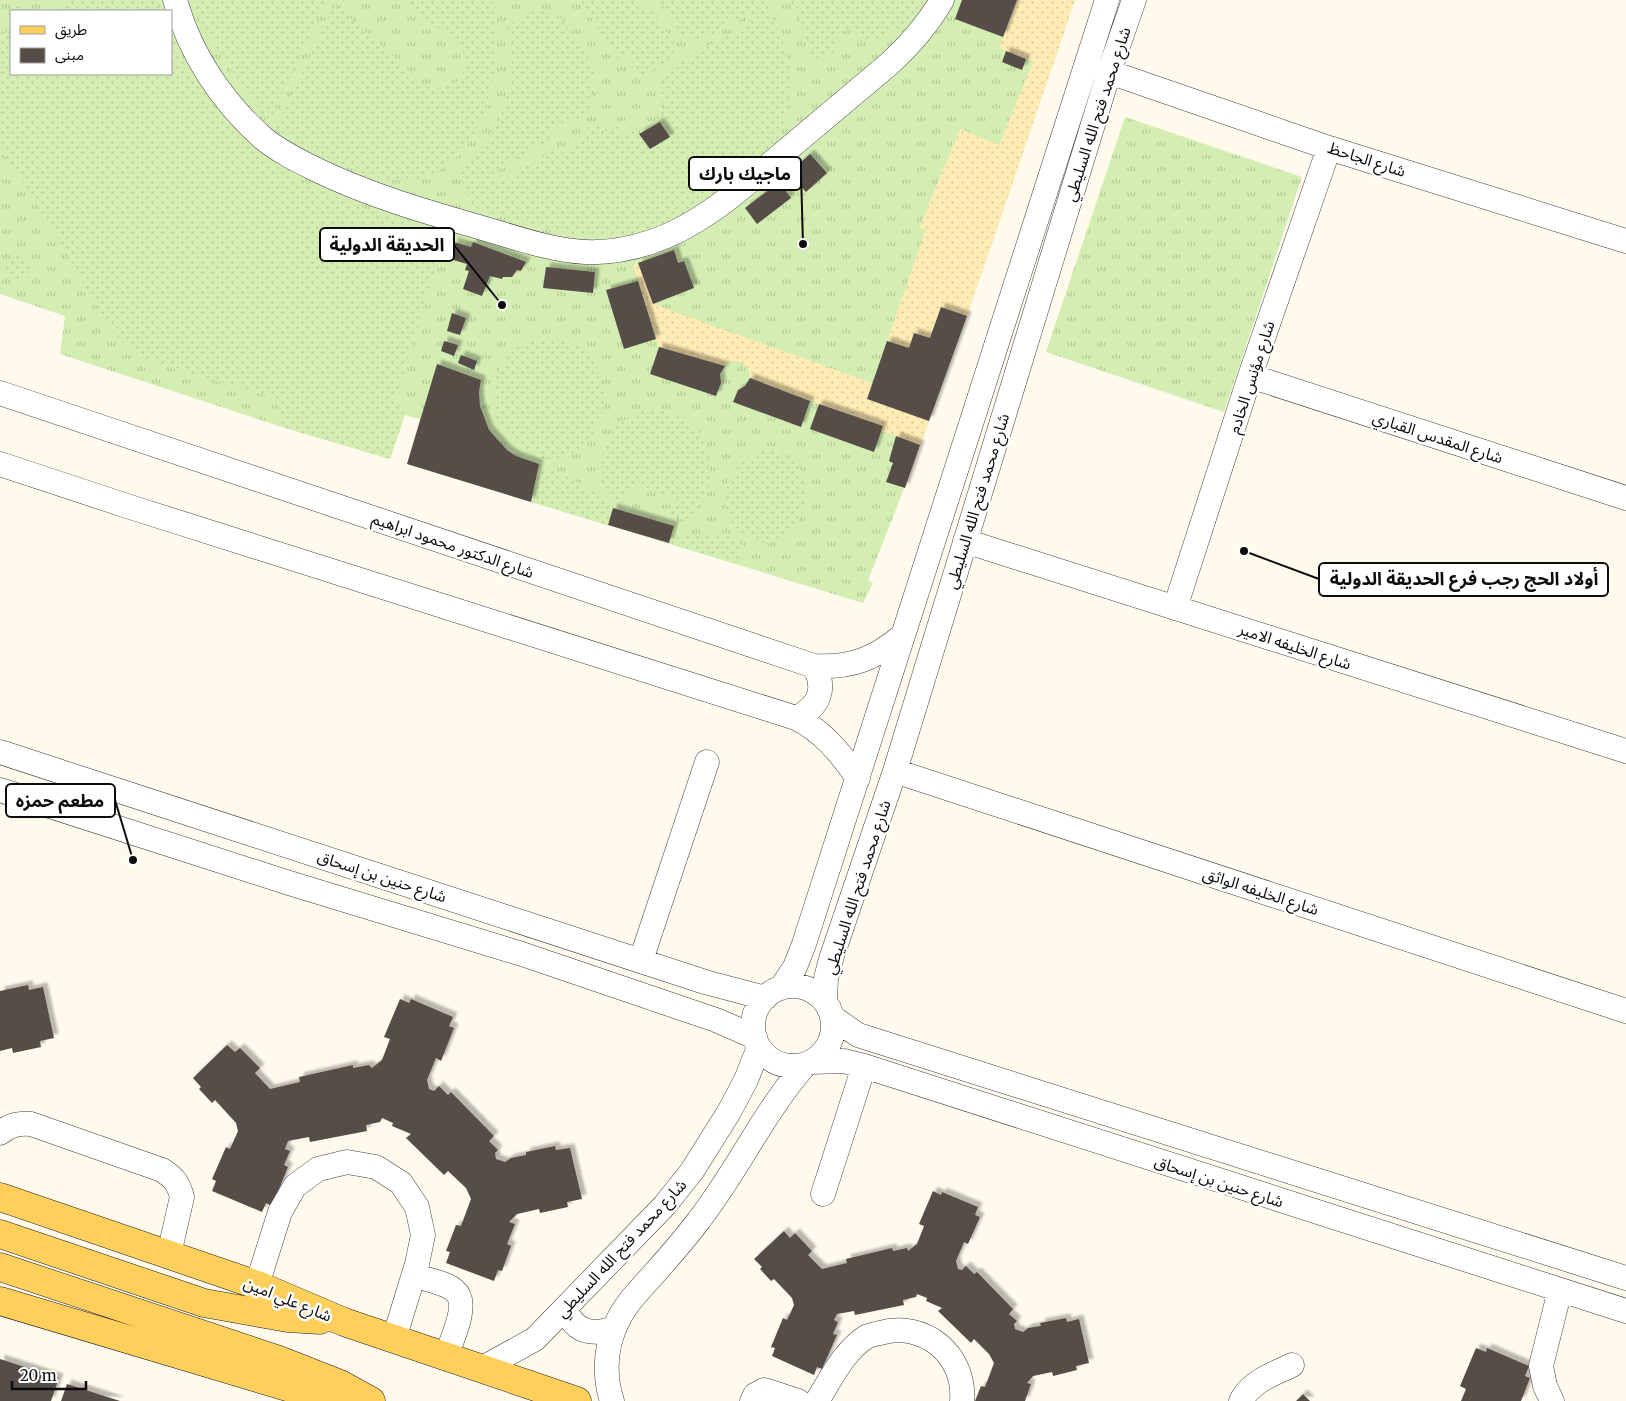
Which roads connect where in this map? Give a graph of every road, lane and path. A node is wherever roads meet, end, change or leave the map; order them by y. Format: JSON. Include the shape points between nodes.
{"nodes":[{"id":1,"x":175,"y":0,"type":"edge"},
{"id":2,"x":942,"y":0,"type":"edge"},
{"id":3,"x":1107,"y":0,"type":"edge"},
{"id":4,"x":1134,"y":0,"type":"edge"},
{"id":5,"x":1109,"y":72,"type":"junction"},
{"id":6,"x":1329,"y":148,"type":"junction"},
{"id":7,"x":1626,"y":241,"type":"edge"},
{"id":8,"x":1250,"y":376,"type":"junction"},
{"id":9,"x":0,"y":392,"type":"edge"},
{"id":10,"x":0,"y":464,"type":"edge"},
{"id":11,"x":1626,"y":498,"type":"edge"},
{"id":12,"x":965,"y":541,"type":"junction"},
{"id":13,"x":1176,"y":608,"type":"junction"},
{"id":14,"x":903,"y":635,"type":"junction"},
{"id":15,"x":814,"y":666,"type":"junction"},
{"id":16,"x":796,"y":718,"type":"junction"},
{"id":17,"x":1626,"y":751,"type":"edge"},
{"id":18,"x":0,"y":752,"type":"edge"},
{"id":19,"x":707,"y":762,"type":"dead end"},
{"id":20,"x":896,"y":772,"type":"junction"},
{"id":21,"x":858,"y":778,"type":"junction"},
{"id":22,"x":0,"y":790,"type":"edge"},
{"id":23,"x":641,"y":960,"type":"junction"},
{"id":24,"x":773,"y":993,"type":"junction"},
{"id":25,"x":828,"y":1010,"type":"junction"},
{"id":26,"x":1626,"y":1011,"type":"edge"},
{"id":27,"x":757,"y":1042,"type":"junction"},
{"id":28,"x":809,"y":1063,"type":"junction"},
{"id":29,"x":864,"y":1066,"type":"junction"},
{"id":30,"x":0,"y":1133,"type":"edge"},
{"id":31,"x":823,"y":1194,"type":"dead end"},
{"id":32,"x":0,"y":1197,"type":"edge"},
{"id":33,"x":0,"y":1234,"type":"edge"},
{"id":34,"x":169,"y":1254,"type":"junction"},
{"id":35,"x":0,"y":1267,"type":"edge"},
{"id":36,"x":414,"y":1276,"type":"junction"},
{"id":37,"x":1626,"y":1278,"type":"edge"},
{"id":38,"x":257,"y":1285,"type":"junction"},
{"id":39,"x":1560,"y":1290,"type":"junction"},
{"id":40,"x":0,"y":1301,"type":"edge"},
{"id":41,"x":565,"y":1309,"type":"junction"},
{"id":42,"x":1626,"y":1311,"type":"edge"},
{"id":43,"x":344,"y":1322,"type":"junction"},
{"id":44,"x":614,"y":1328,"type":"junction"},
{"id":45,"x":394,"y":1339,"type":"junction"},
{"id":46,"x":445,"y":1358,"type":"junction"},
{"id":47,"x":1292,"y":1365,"type":"dead end"},
{"id":48,"x":481,"y":1369,"type":"junction"},
{"id":49,"x":334,"y":1401,"type":"edge"},
{"id":50,"x":371,"y":1401,"type":"edge"},
{"id":51,"x":576,"y":1401,"type":"edge"},
{"id":52,"x":612,"y":1401,"type":"edge"},
{"id":53,"x":752,"y":1401,"type":"edge"},
{"id":54,"x":798,"y":1401,"type":"edge"},
{"id":55,"x":817,"y":1401,"type":"edge"},
{"id":56,"x":962,"y":1401,"type":"edge"},
{"id":57,"x":1241,"y":1401,"type":"edge"},
{"id":58,"x":1552,"y":1401,"type":"edge"}],
"edges":[{"from":1,"to":2,"type":"street","via":[[201,63],[218,88],[237,112],[282,152],[379,197],[545,246],[586,252],[650,243],[712,210],[889,64],[918,34]]},
{"from":3,"to":14,"type":"street","name":"شارع محمد فتح الله السليطي"},
{"from":4,"to":5,"type":"street","name":"شارع محمد فتح الله السليطي"},
{"from":5,"to":6,"type":"street","name":"شارع الجاحظ"},
{"from":5,"to":12,"type":"street","name":"شارع محمد فتح الله السليطي"},
{"from":6,"to":7,"type":"street","name":"شارع الجاحظ"},
{"from":6,"to":8,"type":"street","name":"شارع مؤنس الخادم"},
{"from":8,"to":11,"type":"street","name":"شارع المقدس القباري"},
{"from":8,"to":13,"type":"street","name":"شارع مؤنس الخادم"},
{"from":9,"to":15,"type":"street","name":"شارع الدكتور محمود ابراهيم"},
{"from":10,"to":16,"type":"street"},
{"from":12,"to":13,"type":"street","name":"شارع الخليفه الامير"},
{"from":12,"to":20,"type":"street","name":"شارع محمد فتح الله السليطي"},
{"from":13,"to":17,"type":"street","name":"شارع الخليفه الامير"},
{"from":14,"to":15,"type":"street","name":"شارع الدكتور محمود ابراهيم","via":[[862,661],[830,667]]},
{"from":14,"to":21,"type":"street","name":"شارع محمد فتح الله السليطي"},
{"from":15,"to":16,"type":"street","via":[[821,686],[819,696],[806,714]]},
{"from":16,"to":21,"type":"street","via":[[824,736]]},
{"from":18,"to":23,"type":"street","name":"شارع حنين بن إسحاق"},
{"from":19,"to":23,"type":"street"},
{"from":20,"to":25,"type":"street","name":"شارع محمد فتح الله السليطي","via":[[832,956],[826,978]]},
{"from":20,"to":26,"type":"street","name":"شارع الخليفه الواثق"},
{"from":21,"to":24,"type":"street","name":"شارع محمد فتح الله السليطي","via":[[795,967]]},
{"from":22,"to":27,"type":"street","name":"شارع حنين بن إسحاق","via":[[513,951],[709,1017]]},
{"from":23,"to":24,"type":"street","name":"شارع حنين بن إسحاق","via":[[720,986]]},
{"from":24,"to":25,"type":"street","via":[[797,986],[812,991]]},
{"from":24,"to":27,"type":"street","via":[[757,1010],[753,1023]]},
{"from":25,"to":28,"type":"street","via":[[833,1030],[830,1043]]},
{"from":25,"to":37,"type":"street","name":"شارع حنين بن إسحاق","via":[[858,1035]]},
{"from":27,"to":28,"type":"street","via":[[768,1057],[780,1064]]},
{"from":27,"to":41,"type":"street","name":"شارع محمد فتح الله السليطي","via":[[753,1064],[738,1097],[692,1171],[666,1205]]},
{"from":28,"to":29,"type":"street","name":"شارع حنين بن إسحاق","via":[[833,1060]]},
{"from":28,"to":44,"type":"street","via":[[772,1108],[720,1191],[682,1242],[625,1306]]},
{"from":29,"to":31,"type":"street"},
{"from":29,"to":39,"type":"street","name":"شارع حنين بن إسحاق"},
{"from":30,"to":34,"type":"street","via":[[9,1126],[31,1124],[162,1170],[174,1178],[182,1197]]},
{"from":32,"to":34,"type":"main road","name":"شارع علي امين"},
{"from":33,"to":43,"type":"main road","via":[[204,1303],[288,1318]]},
{"from":34,"to":38,"type":"main road","name":"شارع علي امين"},
{"from":35,"to":50,"type":"main road","via":[[305,1369]]},
{"from":36,"to":38,"type":"street","via":[[423,1236],[417,1207],[401,1183],[376,1167],[347,1162],[318,1169],[295,1186],[280,1212]]},
{"from":36,"to":45,"type":"street"},
{"from":36,"to":46,"type":"street","via":[[449,1287],[460,1298],[462,1306]]},
{"from":38,"to":43,"type":"main road","name":"شارع علي امين"},
{"from":39,"to":42,"type":"street","name":"شارع حنين بن إسحاق"},
{"from":39,"to":58,"type":"street","via":[[1541,1366]]},
{"from":40,"to":49,"type":"main road"},
{"from":41,"to":44,"type":"street","via":[[574,1323],[589,1332]]},
{"from":41,"to":48,"type":"street","name":"شارع محمد فتح الله السليطي","via":[[535,1339]]},
{"from":43,"to":45,"type":"main road","name":"شارع علي امين"},
{"from":44,"to":52,"type":"street","via":[[607,1359],[607,1382]]},
{"from":45,"to":46,"type":"main road","name":"شارع علي امين"},
{"from":46,"to":48,"type":"main road","name":"شارع علي امين"},
{"from":47,"to":57,"type":"street","via":[[1252,1386]]},
{"from":48,"to":51,"type":"main road","name":"شارع علي امين"},
{"from":53,"to":54,"type":"street","via":[[764,1390]]},
{"from":55,"to":56,"type":"street","via":[[846,1355],[866,1337],[893,1329],[921,1333],[944,1348],[959,1372]]}]}
